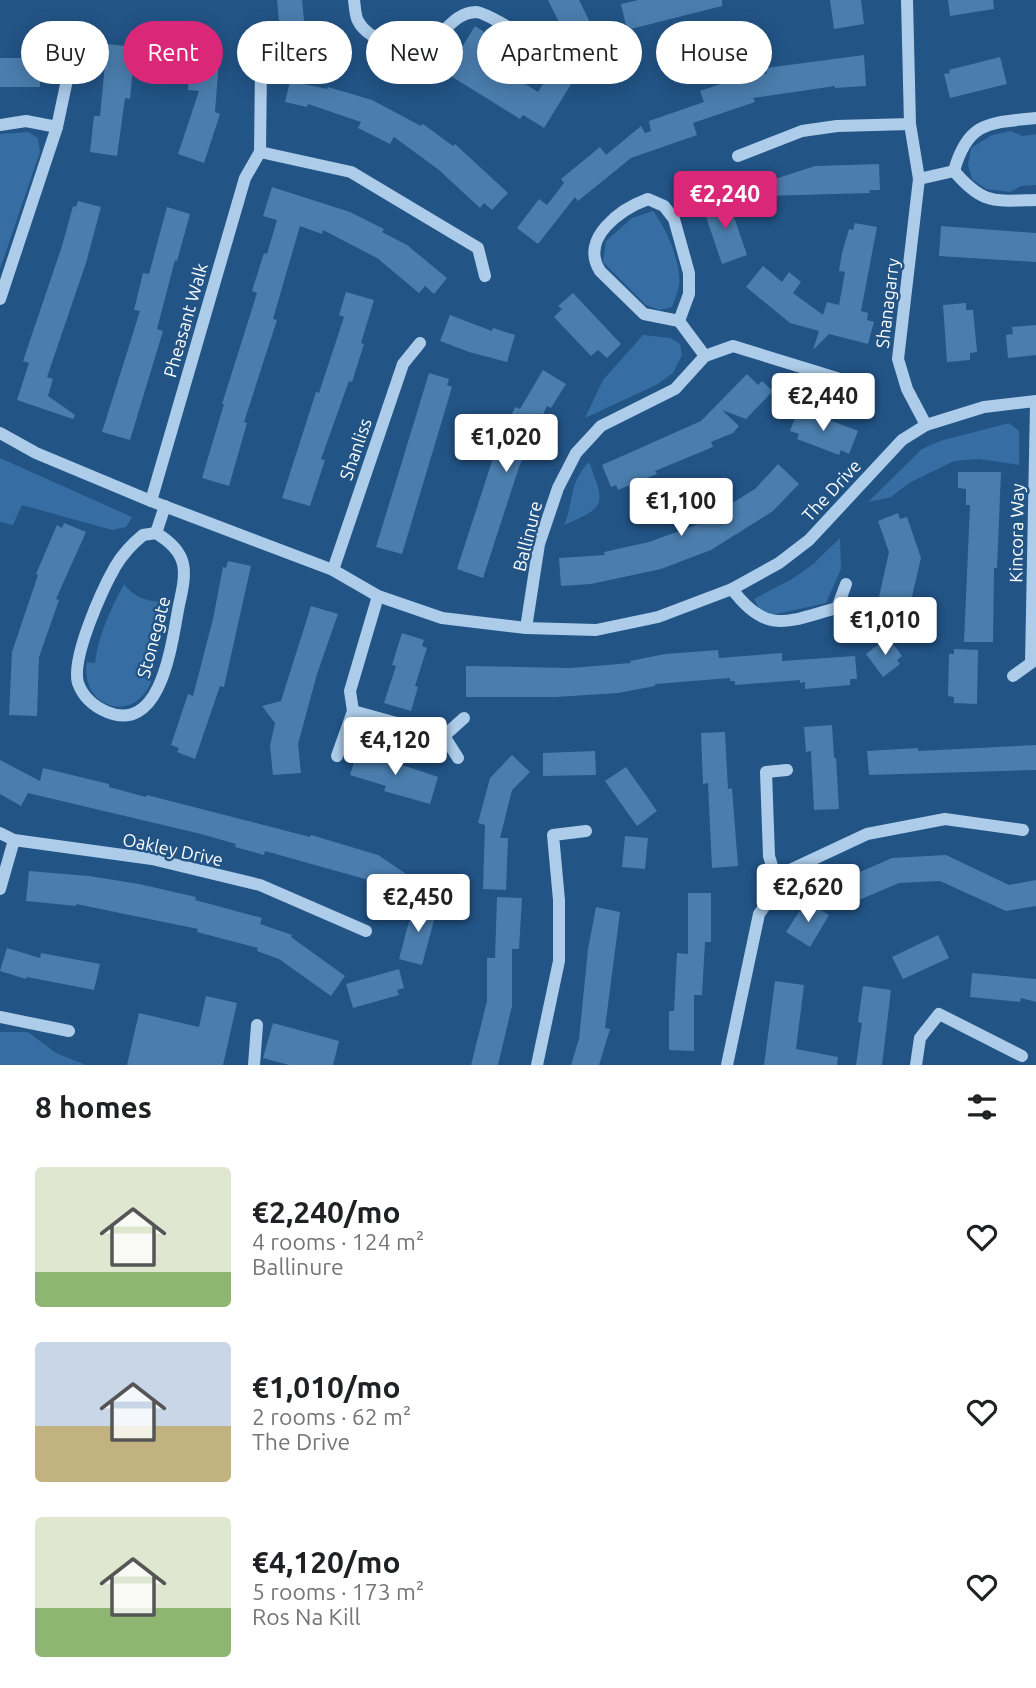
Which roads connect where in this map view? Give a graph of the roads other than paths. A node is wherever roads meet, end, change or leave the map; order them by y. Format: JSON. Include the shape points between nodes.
{"nodes":[{"id":1,"x":354,"y":0,"type":"edge"},
{"id":2,"x":907,"y":0,"type":"edge"},
{"id":3,"x":497,"y":21,"type":"edge"},
{"id":4,"x":66,"y":84,"type":"edge"},
{"id":5,"x":261,"y":84,"type":"edge"},
{"id":6,"x":1036,"y":118,"type":"edge"},
{"id":7,"x":910,"y":124,"type":"junction"},
{"id":8,"x":0,"y":125,"type":"edge"},
{"id":9,"x":57,"y":127,"type":"junction"},
{"id":10,"x":260,"y":152,"type":"junction"},
{"id":11,"x":738,"y":156,"type":"dead end"},
{"id":12,"x":954,"y":171,"type":"junction"},
{"id":13,"x":919,"y":179,"type":"junction"},
{"id":14,"x":1036,"y":200,"type":"edge"},
{"id":15,"x":485,"y":276,"type":"dead end"},
{"id":16,"x":0,"y":299,"type":"edge"},
{"id":17,"x":680,"y":321,"type":"junction"},
{"id":18,"x":420,"y":343,"type":"dead end"},
{"id":19,"x":705,"y":356,"type":"junction"},
{"id":20,"x":853,"y":383,"type":"dead end"},
{"id":21,"x":1036,"y":402,"type":"edge"},
{"id":22,"x":926,"y":425,"type":"junction"},
{"id":23,"x":0,"y":433,"type":"edge"},
{"id":24,"x":150,"y":501,"type":"junction"},
{"id":25,"x":165,"y":506,"type":"junction"},
{"id":26,"x":156,"y":533,"type":"junction"},
{"id":27,"x":332,"y":570,"type":"junction"},
{"id":28,"x":846,"y":584,"type":"dead end"},
{"id":29,"x":732,"y":589,"type":"junction"},
{"id":30,"x":378,"y":596,"type":"junction"},
{"id":31,"x":837,"y":608,"type":"junction"},
{"id":32,"x":860,"y":619,"type":"dead end"},
{"id":33,"x":526,"y":628,"type":"junction"},
{"id":34,"x":1033,"y":665,"type":"edge"},
{"id":35,"x":1013,"y":677,"type":"dead end"},
{"id":36,"x":352,"y":711,"type":"junction"},
{"id":37,"x":464,"y":718,"type":"dead end"},
{"id":38,"x":444,"y":736,"type":"junction"},
{"id":39,"x":337,"y":756,"type":"dead end"},
{"id":40,"x":458,"y":758,"type":"dead end"},
{"id":41,"x":787,"y":770,"type":"dead end"},
{"id":42,"x":1023,"y":830,"type":"dead end"},
{"id":43,"x":586,"y":831,"type":"dead end"},
{"id":44,"x":0,"y":833,"type":"edge"},
{"id":45,"x":14,"y":840,"type":"junction"},
{"id":46,"x":778,"y":886,"type":"junction"},
{"id":47,"x":0,"y":889,"type":"edge"},
{"id":48,"x":366,"y":931,"type":"dead end"},
{"id":49,"x":0,"y":1017,"type":"edge"},
{"id":50,"x":257,"y":1025,"type":"dead end"},
{"id":51,"x":69,"y":1031,"type":"dead end"},
{"id":52,"x":1022,"y":1056,"type":"dead end"},
{"id":53,"x":254,"y":1065,"type":"edge"},
{"id":54,"x":537,"y":1065,"type":"edge"},
{"id":55,"x":727,"y":1065,"type":"edge"},
{"id":56,"x":916,"y":1065,"type":"edge"}],
"edges":[{"from":1,"to":3,"type":"street","via":[[358,21],[370,34],[394,45],[422,45],[460,15],[480,11]]},
{"from":2,"to":7,"type":"street","name":"Shanagarry"},
{"from":4,"to":9,"type":"street"},
{"from":5,"to":10,"type":"street","name":"Pheasant Walk"},
{"from":6,"to":12,"type":"street","via":[[999,122],[973,132],[960,149]]},
{"from":7,"to":11,"type":"street","via":[[802,131]]},
{"from":7,"to":13,"type":"street","name":"Shanagarry"},
{"from":8,"to":9,"type":"street","via":[[26,121]]},
{"from":9,"to":16,"type":"street"},
{"from":10,"to":15,"type":"street","via":[[351,172],[478,248]]},
{"from":10,"to":24,"type":"street","name":"Pheasant Walk","via":[[245,178]]},
{"from":12,"to":13,"type":"street"},
{"from":12,"to":14,"type":"street","via":[[983,197]]},
{"from":13,"to":22,"type":"street","name":"Shanagarry","via":[[898,359]]},
{"from":17,"to":17,"type":"street","via":[[644,314],[595,262],[598,236],[628,207],[648,199],[664,206],[674,219],[689,273],[689,294]]},
{"from":17,"to":19,"type":"street"},
{"from":18,"to":27,"type":"street","name":"Shanliss","via":[[403,364]]},
{"from":19,"to":20,"type":"street","via":[[733,346]]},
{"from":19,"to":33,"type":"street","name":"Ballinure","via":[[674,389],[601,426],[576,453],[539,544]]},
{"from":21,"to":22,"type":"street","name":"The Drive","via":[[984,407]]},
{"from":21,"to":34,"type":"street","name":"Kincora Way"},
{"from":22,"to":29,"type":"street","name":"The Drive","via":[[902,440],[809,540]]},
{"from":23,"to":24,"type":"street","name":"The Drive"},
{"from":24,"to":25,"type":"street","name":"The Drive"},
{"from":25,"to":26,"type":"street"},
{"from":25,"to":27,"type":"street","name":"The Drive"},
{"from":26,"to":26,"type":"street","name":"Stonegate","via":[[171,542],[183,559],[185,580],[163,681],[138,713],[108,713],[87,700],[78,681],[90,619],[116,566],[143,535]]},
{"from":27,"to":30,"type":"street","name":"The Drive"},
{"from":28,"to":31,"type":"street"},
{"from":29,"to":31,"type":"street","via":[[745,607],[777,622]]},
{"from":29,"to":33,"type":"street","name":"The Drive","via":[[658,617],[596,630]]},
{"from":30,"to":33,"type":"street","name":"The Drive","via":[[442,618]]},
{"from":30,"to":36,"type":"street","via":[[350,691]]},
{"from":31,"to":32,"type":"street"},
{"from":34,"to":35,"type":"street","name":"Kincora Way"},
{"from":36,"to":38,"type":"street"},
{"from":36,"to":39,"type":"street"},
{"from":37,"to":38,"type":"street"},
{"from":38,"to":40,"type":"street"},
{"from":41,"to":46,"type":"street","via":[[766,772],[769,856]]},
{"from":42,"to":46,"type":"street","via":[[945,819],[867,834],[790,870]]},
{"from":43,"to":54,"type":"street","via":[[553,835],[559,961]]},
{"from":44,"to":45,"type":"street","name":"Oakley Drive"},
{"from":45,"to":47,"type":"street"},
{"from":45,"to":48,"type":"street","name":"Oakley Drive","via":[[152,859],[260,885]]},
{"from":46,"to":55,"type":"street","via":[[758,914]]},
{"from":49,"to":51,"type":"street"},
{"from":50,"to":53,"type":"street"},
{"from":52,"to":56,"type":"street","via":[[939,1014],[920,1038]]}]}
